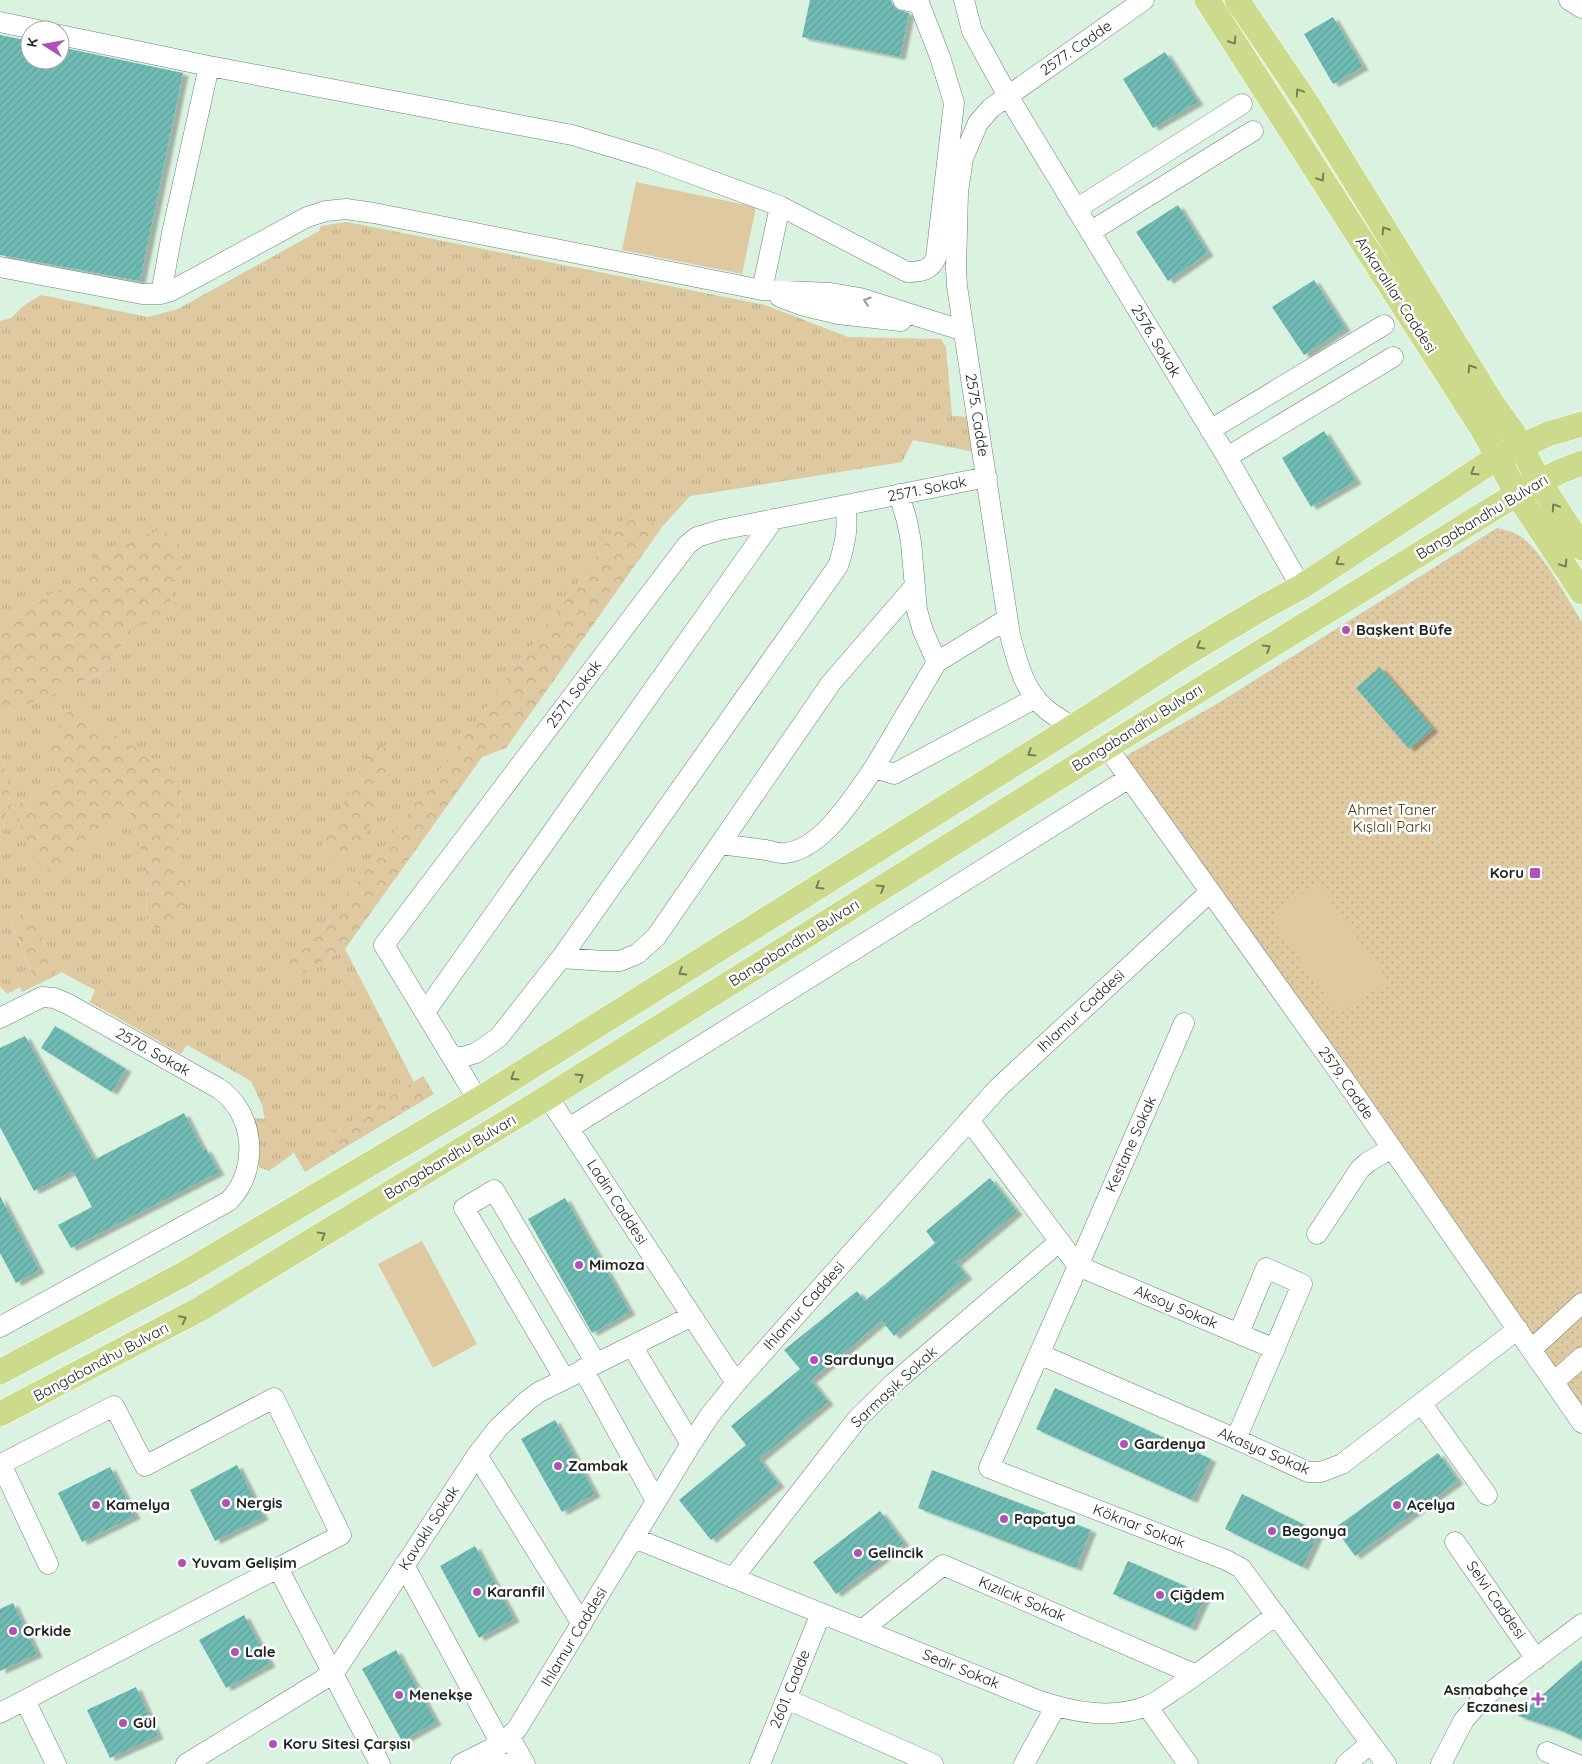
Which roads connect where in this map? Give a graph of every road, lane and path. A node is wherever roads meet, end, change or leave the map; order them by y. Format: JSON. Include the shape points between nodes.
{"nodes":[{"id":1,"x":903,"y":0,"type":"edge"},
{"id":2,"x":964,"y":0,"type":"edge"},
{"id":3,"x":1144,"y":0,"type":"edge"},
{"id":4,"x":1207,"y":0,"type":"edge"},
{"id":5,"x":1238,"y":0,"type":"edge"},
{"id":6,"x":1569,"y":0,"type":"edge"},
{"id":7,"x":1582,"y":8,"type":"edge"},
{"id":8,"x":0,"y":22,"type":"edge"},
{"id":9,"x":20,"y":26,"type":"edge"},
{"id":10,"x":70,"y":36,"type":"edge"},
{"id":11,"x":209,"y":66,"type":"junction"},
{"id":12,"x":1008,"y":96,"type":"junction"},
{"id":13,"x":1242,"y":104,"type":"dead end"},
{"id":14,"x":1253,"y":131,"type":"dead end"},
{"id":15,"x":780,"y":206,"type":"junction"},
{"id":16,"x":1076,"y":209,"type":"junction"},
{"id":17,"x":1090,"y":232,"type":"junction"},
{"id":18,"x":0,"y":268,"type":"edge"},
{"id":19,"x":762,"y":290,"type":"junction"},
{"id":20,"x":161,"y":294,"type":"junction"},
{"id":21,"x":1384,"y":325,"type":"dead end"},
{"id":22,"x":964,"y":331,"type":"junction"},
{"id":23,"x":1393,"y":357,"type":"dead end"},
{"id":24,"x":1582,"y":424,"type":"edge"},
{"id":25,"x":1210,"y":430,"type":"junction"},
{"id":26,"x":1521,"y":446,"type":"junction"},
{"id":27,"x":1227,"y":457,"type":"junction"},
{"id":28,"x":1498,"y":457,"type":"junction"},
{"id":29,"x":1582,"y":463,"type":"edge"},
{"id":30,"x":986,"y":477,"type":"junction"},
{"id":31,"x":1539,"y":481,"type":"junction"},
{"id":32,"x":899,"y":494,"type":"junction"},
{"id":33,"x":1517,"y":494,"type":"junction"},
{"id":34,"x":845,"y":505,"type":"junction"},
{"id":35,"x":774,"y":519,"type":"junction"},
{"id":36,"x":1582,"y":548,"type":"edge"},
{"id":37,"x":914,"y":587,"type":"junction"},
{"id":38,"x":1301,"y":587,"type":"junction"},
{"id":39,"x":1582,"y":592,"type":"edge"},
{"id":40,"x":1007,"y":619,"type":"junction"},
{"id":41,"x":937,"y":662,"type":"junction"},
{"id":42,"x":1036,"y":698,"type":"junction"},
{"id":43,"x":1073,"y":727,"type":"junction"},
{"id":44,"x":1107,"y":747,"type":"junction"},
{"id":45,"x":874,"y":768,"type":"junction"},
{"id":46,"x":1129,"y":778,"type":"junction"},
{"id":47,"x":720,"y":844,"type":"junction"},
{"id":48,"x":1210,"y":892,"type":"junction"},
{"id":49,"x":561,"y":958,"type":"junction"},
{"id":50,"x":425,"y":1012,"type":"junction"},
{"id":51,"x":0,"y":1018,"type":"edge"},
{"id":52,"x":1184,"y":1023,"type":"dead end"},
{"id":53,"x":452,"y":1056,"type":"junction"},
{"id":54,"x":548,"y":1097,"type":"junction"},
{"id":55,"x":478,"y":1100,"type":"junction"},
{"id":56,"x":969,"y":1120,"type":"junction"},
{"id":57,"x":569,"y":1128,"type":"junction"},
{"id":58,"x":1392,"y":1148,"type":"junction"},
{"id":59,"x":1317,"y":1234,"type":"dead end"},
{"id":60,"x":1060,"y":1241,"type":"junction"},
{"id":61,"x":1078,"y":1266,"type":"junction"},
{"id":62,"x":1582,"y":1303,"type":"edge"},
{"id":63,"x":692,"y":1316,"type":"junction"},
{"id":64,"x":0,"y":1327,"type":"edge"},
{"id":65,"x":1518,"y":1329,"type":"junction"},
{"id":66,"x":1239,"y":1333,"type":"junction"},
{"id":67,"x":632,"y":1346,"type":"junction"},
{"id":68,"x":1275,"y":1348,"type":"junction"},
{"id":69,"x":1532,"y":1349,"type":"junction"},
{"id":70,"x":1039,"y":1354,"type":"junction"},
{"id":71,"x":1582,"y":1358,"type":"edge"},
{"id":72,"x":590,"y":1366,"type":"junction"},
{"id":73,"x":0,"y":1372,"type":"edge"},
{"id":74,"x":564,"y":1378,"type":"junction"},
{"id":75,"x":1554,"y":1382,"type":"junction"},
{"id":76,"x":736,"y":1383,"type":"junction"},
{"id":77,"x":1422,"y":1404,"type":"junction"},
{"id":78,"x":0,"y":1414,"type":"edge"},
{"id":79,"x":1582,"y":1423,"type":"edge"},
{"id":80,"x":1236,"y":1439,"type":"junction"},
{"id":81,"x":691,"y":1444,"type":"junction"},
{"id":82,"x":477,"y":1455,"type":"junction"},
{"id":83,"x":1487,"y":1495,"type":"dead end"},
{"id":84,"x":656,"y":1501,"type":"junction"},
{"id":85,"x":634,"y":1538,"type":"junction"},
{"id":86,"x":1455,"y":1542,"type":"dead end"},
{"id":87,"x":48,"y":1564,"type":"dead end"},
{"id":88,"x":404,"y":1565,"type":"junction"},
{"id":89,"x":278,"y":1568,"type":"junction"},
{"id":90,"x":733,"y":1578,"type":"junction"},
{"id":91,"x":821,"y":1613,"type":"junction"},
{"id":92,"x":1276,"y":1615,"type":"junction"},
{"id":93,"x":582,"y":1624,"type":"junction"},
{"id":94,"x":1582,"y":1624,"type":"edge"},
{"id":95,"x":862,"y":1630,"type":"junction"},
{"id":96,"x":1536,"y":1658,"type":"junction"},
{"id":97,"x":333,"y":1672,"type":"junction"},
{"id":98,"x":1196,"y":1675,"type":"junction"},
{"id":99,"x":786,"y":1698,"type":"junction"},
{"id":100,"x":25,"y":1700,"type":"junction"},
{"id":101,"x":1056,"y":1706,"type":"junction"},
{"id":102,"x":1147,"y":1706,"type":"junction"},
{"id":103,"x":0,"y":1713,"type":"edge"},
{"id":104,"x":506,"y":1741,"type":"junction"},
{"id":105,"x":1370,"y":1744,"type":"junction"},
{"id":106,"x":1547,"y":1752,"type":"dead end"},
{"id":107,"x":481,"y":1754,"type":"junction"},
{"id":108,"x":56,"y":1764,"type":"edge"},
{"id":109,"x":186,"y":1764,"type":"edge"},
{"id":110,"x":380,"y":1764,"type":"edge"},
{"id":111,"x":461,"y":1764,"type":"edge"},
{"id":112,"x":505,"y":1764,"type":"edge"},
{"id":113,"x":524,"y":1764,"type":"edge"},
{"id":114,"x":760,"y":1764,"type":"edge"},
{"id":115,"x":933,"y":1764,"type":"edge"},
{"id":116,"x":1024,"y":1764,"type":"edge"},
{"id":117,"x":1188,"y":1764,"type":"edge"},
{"id":118,"x":1346,"y":1764,"type":"edge"},
{"id":119,"x":1386,"y":1764,"type":"edge"},
{"id":120,"x":1441,"y":1764,"type":"edge"},
{"id":121,"x":1576,"y":1764,"type":"edge"}],
"edges":[{"from":1,"to":15,"type":"street","via":[[918,3],[940,56],[954,103],[933,265],[927,270],[907,272]]},
{"from":2,"to":12,"type":"street","name":"2576. Sokak","via":[[972,31]]},
{"from":3,"to":12,"type":"street","name":"2577. Cadde"},
{"from":4,"to":28,"type":"main road","name":"Ankaralılar Caddesi","one_way":true},
{"from":26,"to":5,"type":"main road","name":"Ankaralılar Caddesi","one_way":true,"via":[[1308,105]]},
{"from":6,"to":7,"type":"street"},
{"from":8,"to":9,"type":"street"},
{"from":10,"to":11,"type":"street"},
{"from":11,"to":15,"type":"street","via":[[572,135],[652,159]]},
{"from":11,"to":20,"type":"street"},
{"from":12,"to":16,"type":"street","name":"2576. Sokak"},
{"from":12,"to":22,"type":"street","name":"2575. Cadde","via":[[978,123],[961,172],[956,269]]},
{"from":13,"to":16,"type":"street"},
{"from":14,"to":17,"type":"street"},
{"from":15,"to":19,"type":"street"},
{"from":16,"to":17,"type":"street","name":"2576. Sokak"},
{"from":17,"to":25,"type":"street","name":"2576. Sokak"},
{"from":18,"to":20,"type":"street","via":[[142,294]]},
{"from":19,"to":20,"type":"street","via":[[346,208],[307,217]]},
{"from":19,"to":22,"type":"street","via":[[801,305],[838,314]]},
{"from":21,"to":25,"type":"street"},
{"from":22,"to":30,"type":"street","name":"2575. Cadde"},
{"from":23,"to":27,"type":"street"},
{"from":24,"to":26,"type":"main road"},
{"from":25,"to":27,"type":"street","name":"2576. Sokak"},
{"from":26,"to":28,"type":"main road"},
{"from":26,"to":31,"type":"main road","name":"Ankaralılar Caddesi"},
{"from":27,"to":38,"type":"street","name":"2576. Sokak"},
{"from":28,"to":33,"type":"main road","name":"Ankaralılar Caddesi"},
{"from":28,"to":38,"type":"main road","one_way":true},
{"from":29,"to":31,"type":"main road","name":"Bangabandhu Bulvarı"},
{"from":30,"to":32,"type":"street","name":"2571. Sokak"},
{"from":30,"to":40,"type":"street","name":"2575. Cadde"},
{"from":31,"to":33,"type":"main road","name":"Bangabandhu Bulvarı"},
{"from":36,"to":31,"type":"main road","name":"Ankaralılar Caddesi","one_way":true},
{"from":32,"to":34,"type":"street","name":"2571. Sokak"},
{"from":32,"to":37,"type":"street","via":[[911,542]]},
{"from":33,"to":39,"type":"main road","name":"Ankaralılar Caddesi","one_way":true},
{"from":44,"to":33,"type":"main road","name":"Bangabandhu Bulvarı","one_way":true},
{"from":34,"to":35,"type":"street","name":"2571. Sokak"},
{"from":34,"to":49,"type":"street","via":[[847,533],[838,566]]},
{"from":35,"to":50,"type":"street"},
{"from":35,"to":50,"type":"street","name":"2571. Sokak","via":[[709,532],[687,545],[384,945]]},
{"from":37,"to":41,"type":"street","via":[[923,631]]},
{"from":37,"to":47,"type":"street","via":[[832,683]]},
{"from":38,"to":43,"type":"main road","one_way":true,"via":[[1187,653]]},
{"from":40,"to":41,"type":"street"},
{"from":40,"to":42,"type":"street","name":"2575. Cadde","via":[[1021,673]]},
{"from":41,"to":45,"type":"street"},
{"from":42,"to":43,"type":"street","name":"2575. Cadde","via":[[1045,709]]},
{"from":42,"to":45,"type":"street","via":[[894,774]]},
{"from":43,"to":44,"type":"main road"},
{"from":43,"to":55,"type":"main road","one_way":true},
{"from":44,"to":46,"type":"street","name":"2579. Cadde"},
{"from":54,"to":44,"type":"main road","name":"Bangabandhu Bulvarı","one_way":true},
{"from":45,"to":47,"type":"street","via":[[845,810],[818,837],[801,848],[785,853]]},
{"from":46,"to":48,"type":"street","name":"2579. Cadde"},
{"from":46,"to":57,"type":"street"},
{"from":47,"to":49,"type":"street","via":[[656,937],[636,954],[620,961]]},
{"from":48,"to":56,"type":"street","name":"Ihlamur Caddesi","via":[[1015,1072]]},
{"from":48,"to":58,"type":"street","name":"2579. Cadde"},
{"from":49,"to":53,"type":"street","via":[[499,1038],[470,1056]]},
{"from":50,"to":53,"type":"street","name":"2571. Sokak"},
{"from":51,"to":64,"type":"street","name":"2570. Sokak","via":[[42,997],[54,998],[218,1088],[233,1100],[245,1123],[250,1153],[246,1175],[229,1201]]},
{"from":52,"to":61,"type":"street","name":"Kestane Sokak"},
{"from":53,"to":55,"type":"street","name":"2571. Sokak"},
{"from":54,"to":57,"type":"street","name":"Ladin Caddesi"},
{"from":78,"to":54,"type":"main road","name":"Bangabandhu Bulvarı","one_way":true,"via":[[200,1309]]},
{"from":55,"to":73,"type":"main road","via":[[182,1275]]},
{"from":56,"to":60,"type":"street"},
{"from":56,"to":76,"type":"street","name":"Ihlamur Caddesi"},
{"from":57,"to":63,"type":"street","name":"Ladin Caddesi"},
{"from":58,"to":59,"type":"street","via":[[1360,1169]]},
{"from":58,"to":65,"type":"street","name":"2579. Cadde"},
{"from":60,"to":61,"type":"street"},
{"from":60,"to":90,"type":"street","name":"Sarmaşık Sokak","via":[[895,1382],[858,1418]]},
{"from":61,"to":66,"type":"street","name":"Aksoy Sokak"},
{"from":61,"to":70,"type":"street","name":"Köknar Sokak"},
{"from":62,"to":69,"type":"street"},
{"from":63,"to":67,"type":"street","name":"Kavaklı Sokak"},
{"from":63,"to":76,"type":"street","name":"Ladin Caddesi"},
{"from":65,"to":69,"type":"street","name":"2579. Cadde"},
{"from":65,"to":77,"type":"street","name":"Akasya Sokak"},
{"from":66,"to":68,"type":"street","name":"Aksoy Sokak"},
{"from":66,"to":68,"type":"street","via":[[1266,1268],[1302,1284]]},
{"from":67,"to":72,"type":"street","name":"Kavaklı Sokak"},
{"from":67,"to":81,"type":"street"},
{"from":68,"to":80,"type":"street"},
{"from":69,"to":75,"type":"street","name":"2579. Cadde"},
{"from":70,"to":80,"type":"street","name":"Akasya Sokak"},
{"from":70,"to":92,"type":"street","name":"Köknar Sokak","via":[[989,1468],[1236,1565]]},
{"from":71,"to":75,"type":"street"},
{"from":72,"to":74,"type":"street","name":"Kavaklı Sokak"},
{"from":72,"to":74,"type":"street","via":[[494,1190],[464,1208]]},
{"from":72,"to":84,"type":"street"},
{"from":74,"to":82,"type":"street","name":"Kavaklı Sokak","via":[[526,1401],[499,1427]]},
{"from":75,"to":79,"type":"street","name":"2579. Cadde"},
{"from":76,"to":81,"type":"street","name":"Ihlamur Caddesi"},
{"from":77,"to":80,"type":"street","name":"Akasya Sokak","via":[[1342,1464],[1321,1472],[1308,1472]]},
{"from":77,"to":83,"type":"street"},
{"from":81,"to":84,"type":"street","name":"Ihlamur Caddesi"},
{"from":82,"to":88,"type":"street","name":"Kavaklı Sokak"},
{"from":82,"to":93,"type":"street"},
{"from":84,"to":85,"type":"street","name":"Ihlamur Caddesi"},
{"from":85,"to":90,"type":"street","name":"Sedir Sokak"},
{"from":85,"to":93,"type":"street","name":"Ihlamur Caddesi"},
{"from":86,"to":96,"type":"street","name":"Selvi Caddesi"},
{"from":87,"to":89,"type":"street","via":[[1,1464],[114,1406],[145,1466],[274,1398],[341,1535]]},
{"from":88,"to":97,"type":"street","name":"Kavaklı Sokak"},
{"from":88,"to":104,"type":"street"},
{"from":89,"to":97,"type":"street"},
{"from":89,"to":100,"type":"street"},
{"from":90,"to":91,"type":"street","name":"Sedir Sokak"},
{"from":91,"to":95,"type":"street","name":"Sedir Sokak"},
{"from":91,"to":99,"type":"street","name":"2601. Cadde"},
{"from":92,"to":98,"type":"street","name":"Sedir Sokak"},
{"from":92,"to":105,"type":"street","name":"Köknar Sokak"},
{"from":93,"to":104,"type":"street","name":"Ihlamur Caddesi","via":[[517,1730]]},
{"from":94,"to":96,"type":"street"},
{"from":95,"to":98,"type":"street","name":"Kızılcık Sokak","via":[[944,1565]]},
{"from":95,"to":101,"type":"street","name":"Sedir Sokak"},
{"from":96,"to":120,"type":"street","via":[[1477,1704],[1458,1730]]},
{"from":97,"to":109,"type":"street","name":"Kavaklı Sokak"},
{"from":97,"to":110,"type":"street"},
{"from":98,"to":102,"type":"street","name":"Sedir Sokak"},
{"from":99,"to":114,"type":"street","name":"2601. Cadde"},
{"from":99,"to":115,"type":"street"},
{"from":100,"to":103,"type":"street"},
{"from":100,"to":108,"type":"street"},
{"from":101,"to":102,"type":"street","name":"Sedir Sokak","via":[[1104,1713]]},
{"from":101,"to":116,"type":"street"},
{"from":102,"to":117,"type":"street"},
{"from":104,"to":107,"type":"street","name":"Ihlamur Caddesi"},
{"from":104,"to":113,"type":"street"},
{"from":105,"to":118,"type":"street"},
{"from":105,"to":119,"type":"street","name":"Köknar Sokak"},
{"from":106,"to":121,"type":"street"},
{"from":107,"to":111,"type":"street","name":"Ihlamur Caddesi"},
{"from":107,"to":112,"type":"street"}]}
